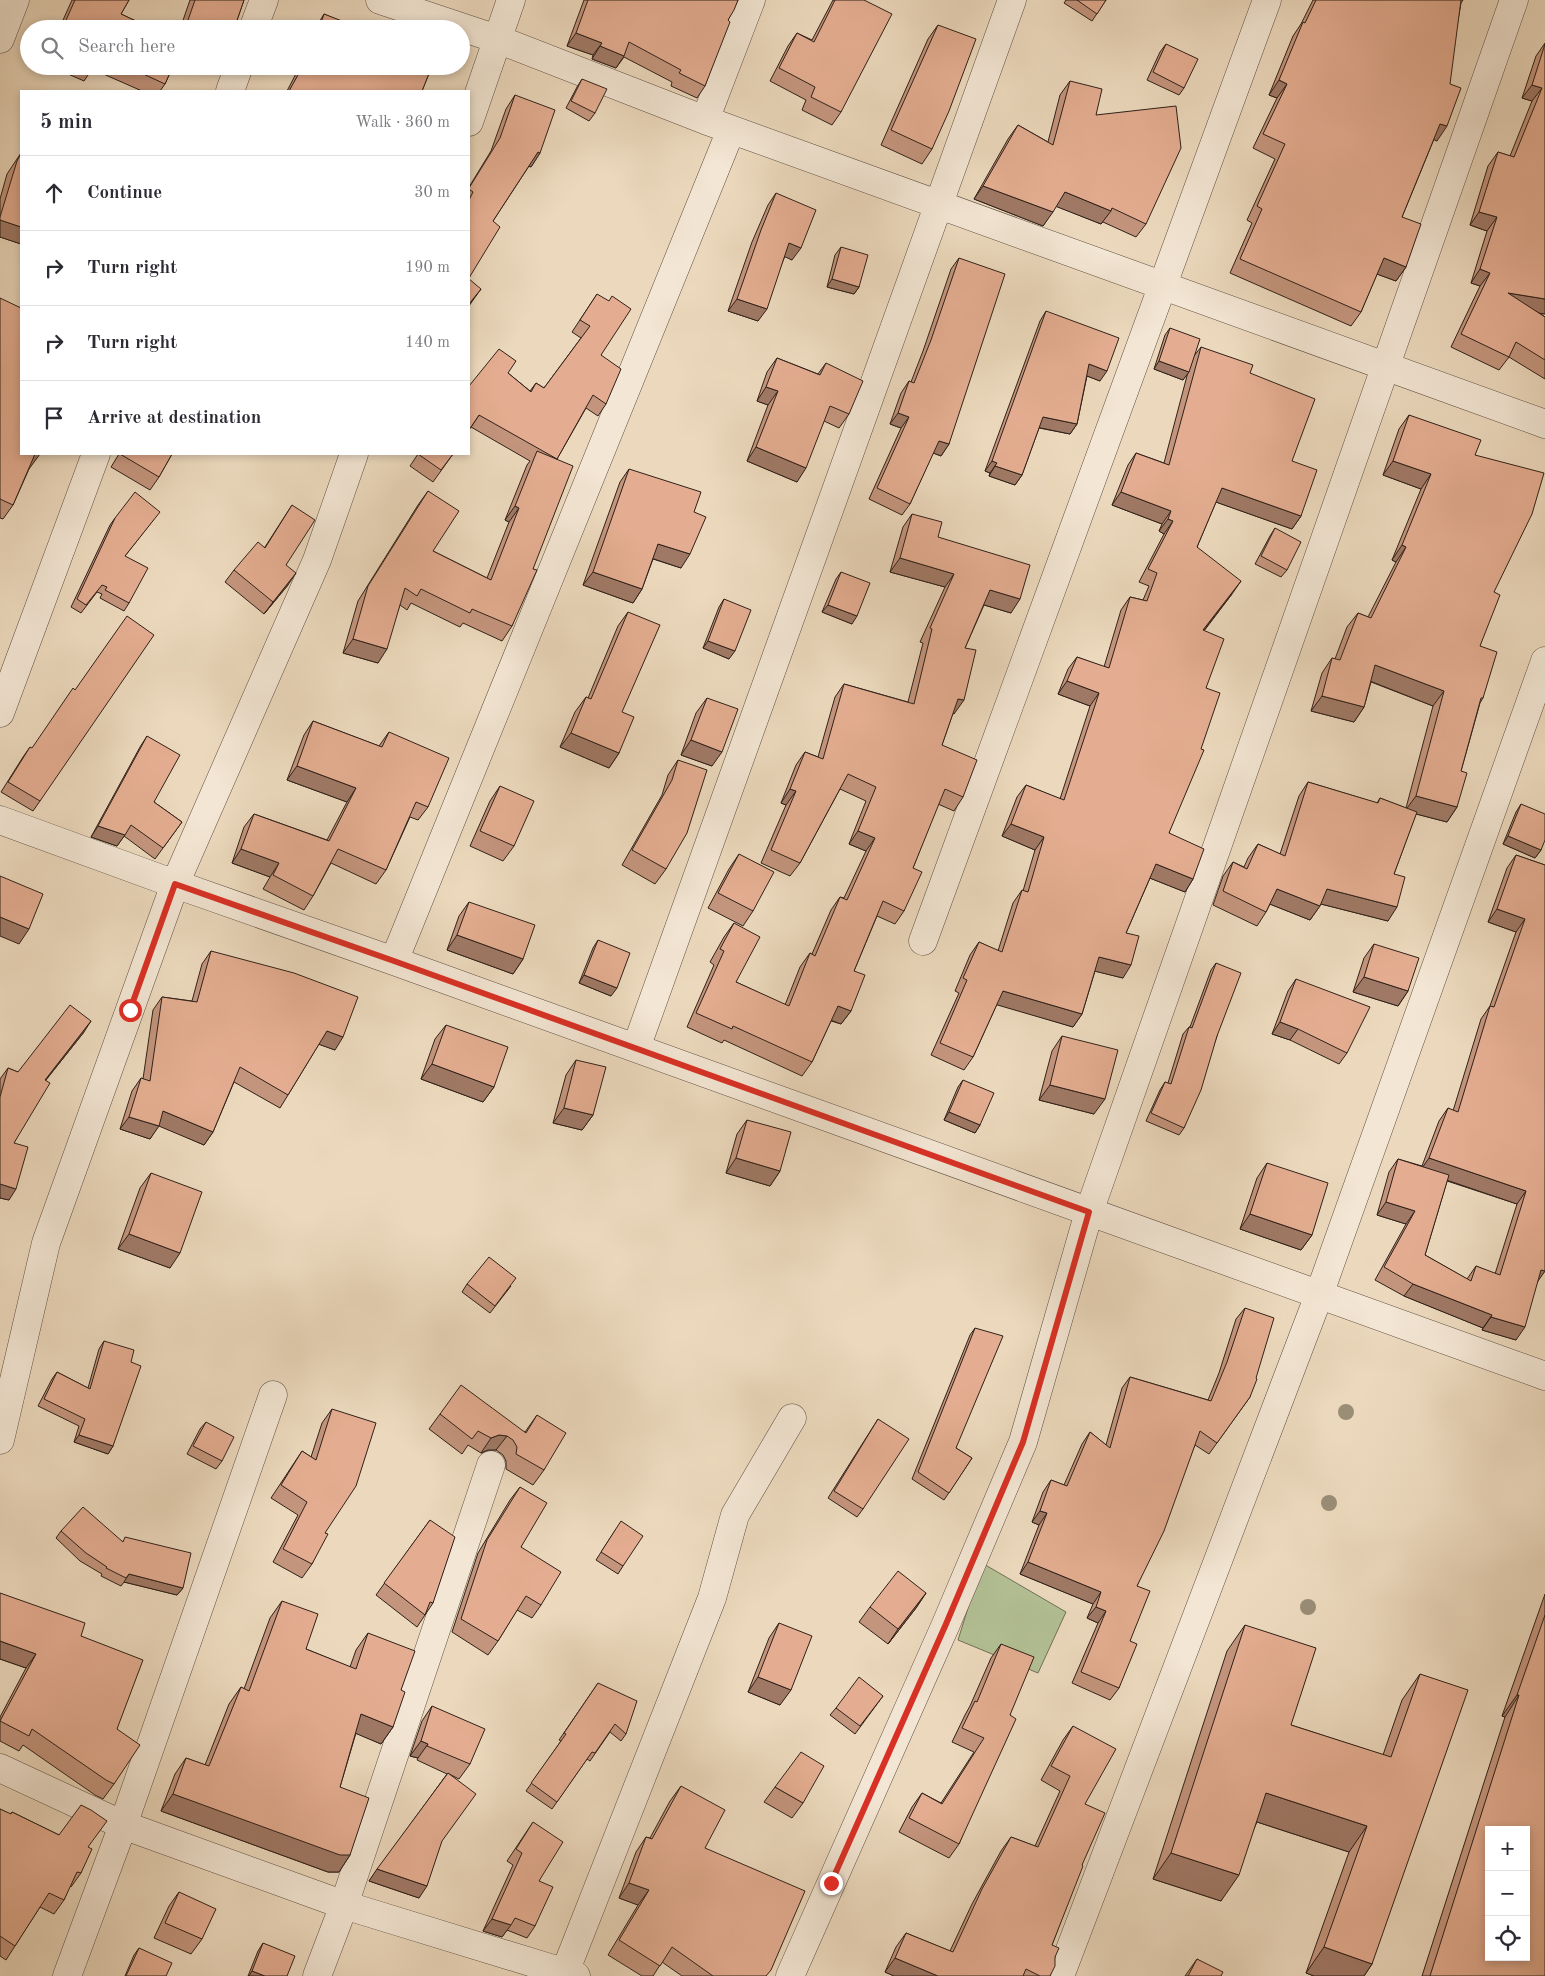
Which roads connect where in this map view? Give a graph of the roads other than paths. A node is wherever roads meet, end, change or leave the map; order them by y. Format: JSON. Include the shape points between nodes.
{"nodes":[{"id":1,"x":15,"y":0,"type":"edge"},
{"id":2,"x":264,"y":0,"type":"edge"},
{"id":3,"x":380,"y":0,"type":"edge"},
{"id":4,"x":511,"y":0,"type":"edge"},
{"id":5,"x":751,"y":0,"type":"edge"},
{"id":6,"x":1012,"y":0,"type":"edge"},
{"id":7,"x":1267,"y":0,"type":"edge"},
{"id":8,"x":1514,"y":0,"type":"edge"},
{"id":9,"x":256,"y":20,"type":"edge"},
{"id":10,"x":440,"y":20,"type":"edge"},
{"id":11,"x":470,"y":30,"type":"edge"},
{"id":12,"x":0,"y":39,"type":"edge"},
{"id":13,"x":497,"y":39,"type":"junction"},
{"id":14,"x":236,"y":75,"type":"edge"},
{"id":15,"x":230,"y":90,"type":"edge"},
{"id":16,"x":470,"y":119,"type":"edge"},
{"id":17,"x":705,"y":120,"type":"junction"},
{"id":18,"x":731,"y":130,"type":"junction"},
{"id":19,"x":939,"y":205,"type":"junction"},
{"id":20,"x":1162,"y":286,"type":"junction"},
{"id":21,"x":1386,"y":367,"type":"junction"},
{"id":22,"x":1545,"y":424,"type":"edge"},
{"id":23,"x":96,"y":455,"type":"edge"},
{"id":24,"x":354,"y":455,"type":"edge"},
{"id":25,"x":1545,"y":661,"type":"edge"},
{"id":26,"x":0,"y":713,"type":"edge"},
{"id":27,"x":0,"y":820,"type":"edge"},
{"id":28,"x":175,"y":884,"type":"junction"},
{"id":29,"x":923,"y":941,"type":"dead end"},
{"id":30,"x":394,"y":961,"type":"junction"},
{"id":31,"x":636,"y":1048,"type":"junction"},
{"id":32,"x":1089,"y":1212,"type":"junction"},
{"id":33,"x":1319,"y":1295,"type":"junction"},
{"id":34,"x":1543,"y":1370,"type":"edge"},
{"id":35,"x":273,"y":1395,"type":"dead end"},
{"id":36,"x":792,"y":1418,"type":"dead end"},
{"id":37,"x":0,"y":1440,"type":"edge"},
{"id":38,"x":491,"y":1465,"type":"dead end"},
{"id":39,"x":0,"y":1768,"type":"edge"},
{"id":40,"x":123,"y":1825,"type":"junction"},
{"id":41,"x":344,"y":1905,"type":"junction"},
{"id":42,"x":571,"y":1974,"type":"edge"},
{"id":43,"x":67,"y":1976,"type":"edge"},
{"id":44,"x":317,"y":1976,"type":"edge"},
{"id":45,"x":790,"y":1976,"type":"edge"},
{"id":46,"x":1060,"y":1976,"type":"edge"}],
"edges":[{"from":1,"to":12,"type":"street"},
{"from":2,"to":9,"type":"street"},
{"from":3,"to":10,"type":"street"},
{"from":4,"to":13,"type":"street"},
{"from":5,"to":17,"type":"street"},
{"from":6,"to":19,"type":"street"},
{"from":7,"to":20,"type":"street"},
{"from":8,"to":21,"type":"street"},
{"from":11,"to":13,"type":"street"},
{"from":13,"to":16,"type":"street"},
{"from":13,"to":17,"type":"street"},
{"from":14,"to":15,"type":"street"},
{"from":17,"to":18,"type":"street"},
{"from":18,"to":19,"type":"street"},
{"from":18,"to":30,"type":"street"},
{"from":19,"to":20,"type":"street"},
{"from":19,"to":31,"type":"street"},
{"from":20,"to":21,"type":"street"},
{"from":20,"to":29,"type":"street"},
{"from":21,"to":22,"type":"street"},
{"from":21,"to":32,"type":"street"},
{"from":23,"to":26,"type":"street"},
{"from":24,"to":28,"type":"street","via":[[317,560]]},
{"from":25,"to":33,"type":"street"},
{"from":27,"to":28,"type":"street"},
{"from":28,"to":30,"type":"street"},
{"from":28,"to":37,"type":"street","via":[[46,1243]]},
{"from":30,"to":31,"type":"street"},
{"from":31,"to":32,"type":"street"},
{"from":32,"to":33,"type":"street"},
{"from":32,"to":45,"type":"street","via":[[1023,1442]]},
{"from":33,"to":34,"type":"street"},
{"from":33,"to":46,"type":"street"},
{"from":35,"to":40,"type":"street"},
{"from":36,"to":42,"type":"street","via":[[735,1515],[712,1598]]},
{"from":38,"to":41,"type":"street"},
{"from":39,"to":40,"type":"street"},
{"from":40,"to":41,"type":"street"},
{"from":40,"to":43,"type":"street"},
{"from":41,"to":42,"type":"street"},
{"from":41,"to":44,"type":"street"}]}
